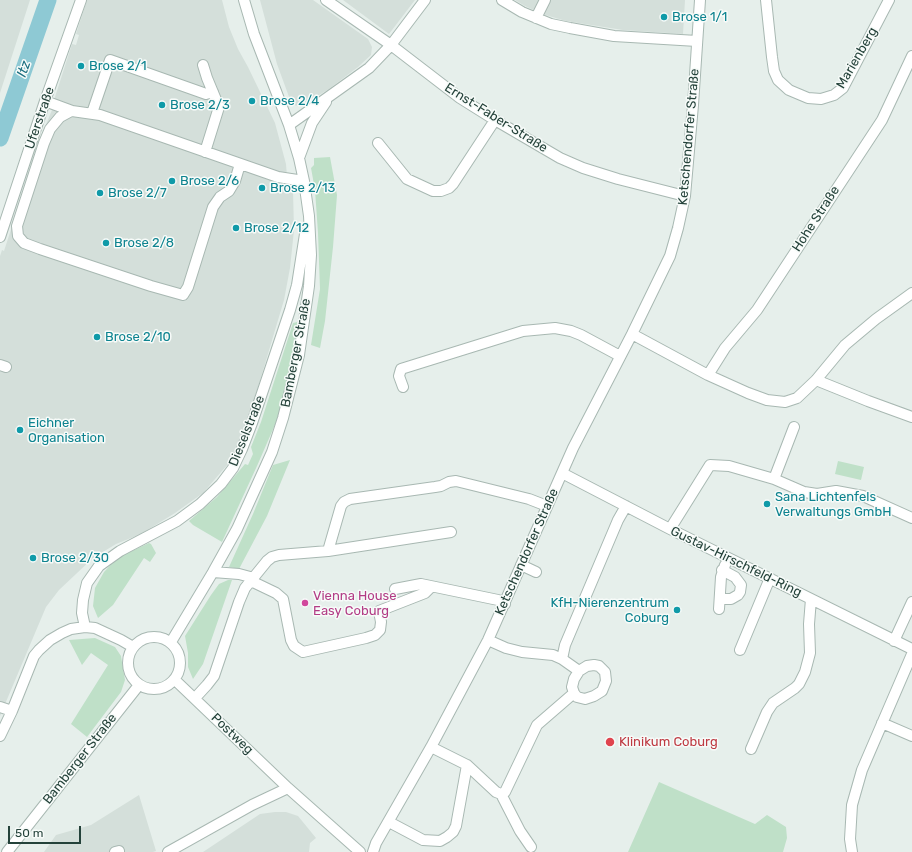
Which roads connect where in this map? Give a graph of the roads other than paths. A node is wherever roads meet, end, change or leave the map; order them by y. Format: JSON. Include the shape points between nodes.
{"nodes":[{"id":1,"x":81,"y":0,"type":"edge"},
{"id":2,"x":244,"y":0,"type":"edge"},
{"id":3,"x":326,"y":0,"type":"edge"},
{"id":4,"x":425,"y":0,"type":"edge"},
{"id":5,"x":545,"y":0,"type":"edge"},
{"id":6,"x":700,"y":0,"type":"edge"},
{"id":7,"x":766,"y":0,"type":"edge"},
{"id":8,"x":889,"y":0,"type":"edge"},
{"id":9,"x":509,"y":2,"type":"edge"},
{"id":10,"x":536,"y":18,"type":"junction"},
{"id":11,"x":697,"y":41,"type":"junction"},
{"id":12,"x":391,"y":45,"type":"junction"},
{"id":13,"x":912,"y":56,"type":"edge"},
{"id":14,"x":203,"y":65,"type":"dead end"},
{"id":15,"x":213,"y":92,"type":"junction"},
{"id":16,"x":328,"y":98,"type":"junction"},
{"id":17,"x":45,"y":101,"type":"junction"},
{"id":18,"x":70,"y":111,"type":"junction"},
{"id":19,"x":92,"y":113,"type":"junction"},
{"id":20,"x":494,"y":120,"type":"junction"},
{"id":21,"x":289,"y":124,"type":"junction"},
{"id":22,"x":378,"y":143,"type":"dead end"},
{"id":23,"x":205,"y":152,"type":"junction"},
{"id":24,"x":299,"y":158,"type":"junction"},
{"id":25,"x":240,"y":164,"type":"junction"},
{"id":26,"x":304,"y":181,"type":"junction"},
{"id":27,"x":685,"y":196,"type":"junction"},
{"id":28,"x":309,"y":216,"type":"junction"},
{"id":29,"x":0,"y":237,"type":"edge"},
{"id":30,"x":912,"y":293,"type":"edge"},
{"id":31,"x":632,"y":334,"type":"junction"},
{"id":32,"x":620,"y":356,"type":"junction"},
{"id":33,"x":708,"y":375,"type":"junction"},
{"id":34,"x":816,"y":380,"type":"junction"},
{"id":35,"x":403,"y":387,"type":"dead end"},
{"id":36,"x":912,"y":417,"type":"edge"},
{"id":37,"x":794,"y":428,"type":"dead end"},
{"id":38,"x":562,"y":473,"type":"junction"},
{"id":39,"x":774,"y":479,"type":"junction"},
{"id":40,"x":547,"y":506,"type":"junction"},
{"id":41,"x":626,"y":506,"type":"junction"},
{"id":42,"x":912,"y":518,"type":"edge"},
{"id":43,"x":670,"y":529,"type":"junction"},
{"id":44,"x":451,"y":532,"type":"dead end"},
{"id":45,"x":328,"y":551,"type":"junction"},
{"id":46,"x":728,"y":558,"type":"junction"},
{"id":47,"x":521,"y":565,"type":"junction"},
{"id":48,"x":722,"y":570,"type":"junction"},
{"id":49,"x":213,"y":572,"type":"junction"},
{"id":50,"x":536,"y":572,"type":"dead end"},
{"id":51,"x":770,"y":578,"type":"junction"},
{"id":52,"x":252,"y":579,"type":"junction"},
{"id":53,"x":431,"y":587,"type":"junction"},
{"id":54,"x":395,"y":590,"type":"dead end"},
{"id":55,"x":811,"y":599,"type":"junction"},
{"id":56,"x":912,"y":602,"type":"edge"},
{"id":57,"x":505,"y":604,"type":"junction"},
{"id":58,"x":85,"y":628,"type":"junction"},
{"id":59,"x":488,"y":640,"type":"junction"},
{"id":60,"x":894,"y":641,"type":"junction"},
{"id":61,"x":171,"y":642,"type":"junction"},
{"id":62,"x":133,"y":647,"type":"junction"},
{"id":63,"x":912,"y":649,"type":"edge"},
{"id":64,"x":740,"y":650,"type":"dead end"},
{"id":65,"x":912,"y":654,"type":"edge"},
{"id":66,"x":562,"y":659,"type":"junction"},
{"id":67,"x":579,"y":671,"type":"junction"},
{"id":68,"x":175,"y":680,"type":"junction"},
{"id":69,"x":139,"y":684,"type":"junction"},
{"id":70,"x":574,"y":693,"type":"junction"},
{"id":71,"x":195,"y":698,"type":"junction"},
{"id":72,"x":0,"y":707,"type":"edge"},
{"id":73,"x":12,"y":711,"type":"junction"},
{"id":74,"x":882,"y":723,"type":"junction"},
{"id":75,"x":0,"y":736,"type":"edge"},
{"id":76,"x":912,"y":736,"type":"edge"},
{"id":77,"x":431,"y":746,"type":"junction"},
{"id":78,"x":751,"y":749,"type":"dead end"},
{"id":79,"x":467,"y":765,"type":"junction"},
{"id":80,"x":288,"y":788,"type":"junction"},
{"id":81,"x":501,"y":794,"type":"junction"},
{"id":82,"x":389,"y":822,"type":"junction"},
{"id":83,"x":531,"y":847,"type":"dead end"},
{"id":84,"x":7,"y":852,"type":"edge"},
{"id":85,"x":115,"y":852,"type":"edge"},
{"id":86,"x":119,"y":852,"type":"edge"},
{"id":87,"x":168,"y":852,"type":"edge"},
{"id":88,"x":360,"y":852,"type":"edge"},
{"id":89,"x":373,"y":852,"type":"edge"},
{"id":90,"x":852,"y":852,"type":"edge"}],
"edges":[{"from":1,"to":17,"type":"street","name":"Uferstraße"},
{"from":2,"to":21,"type":"street","name":"Bamberger Straße","via":[[254,34]]},
{"from":3,"to":12,"type":"street","name":"Ernst-Faber-Straße"},
{"from":4,"to":12,"type":"street"},
{"from":5,"to":10,"type":"street"},
{"from":6,"to":11,"type":"street","name":"Ketschendorfer Straße"},
{"from":7,"to":8,"type":"street","name":"Marienberg","via":[[774,71],[778,80],[789,90],[808,98],[821,99],[834,95],[843,88]]},
{"from":9,"to":10,"type":"street"},
{"from":10,"to":11,"type":"street","via":[[551,24],[614,36]]},
{"from":11,"to":27,"type":"street","name":"Ketschendorfer Straße"},
{"from":12,"to":16,"type":"street","via":[[369,68]]},
{"from":12,"to":20,"type":"street","name":"Ernst-Faber-Straße","via":[[460,98]]},
{"from":13,"to":33,"type":"street","name":"Hohe Straße","via":[[876,130],[757,310],[725,348]]},
{"from":14,"to":15,"type":"street"},
{"from":15,"to":19,"type":"street","via":[[206,94],[110,60]]},
{"from":15,"to":23,"type":"street","via":[[218,108]]},
{"from":16,"to":21,"type":"street"},
{"from":16,"to":24,"type":"street","via":[[312,123]]},
{"from":17,"to":18,"type":"street"},
{"from":17,"to":29,"type":"street","name":"Uferstraße"},
{"from":18,"to":19,"type":"street"},
{"from":18,"to":25,"type":"street","via":[[50,129],[44,143],[17,226],[18,236],[24,243],[151,286],[183,295],[188,287],[213,207],[220,197],[229,191]]},
{"from":19,"to":23,"type":"street"},
{"from":20,"to":22,"type":"street","via":[[453,184],[441,191],[433,191],[407,179]]},
{"from":20,"to":27,"type":"street","name":"Ernst-Faber-Straße","via":[[560,158],[583,168]]},
{"from":21,"to":24,"type":"street","name":"Bamberger Straße"},
{"from":23,"to":25,"type":"street"},
{"from":24,"to":26,"type":"street","name":"Bamberger Straße"},
{"from":25,"to":26,"type":"street","via":[[278,177]]},
{"from":26,"to":28,"type":"street","name":"Bamberger Straße"},
{"from":27,"to":31,"type":"street","name":"Ketschendorfer Straße","via":[[670,256]]},
{"from":28,"to":49,"type":"street","name":"Bamberger Straße","via":[[309,286],[303,335],[291,388],[272,452],[237,529]]},
{"from":28,"to":58,"type":"street","name":"Dieselstraße","via":[[290,310],[252,423],[233,468],[200,504],[177,521],[120,551],[99,566],[87,584],[83,600]]},
{"from":30,"to":34,"type":"street","via":[[845,345]]},
{"from":31,"to":32,"type":"street","name":"Ketschendorfer Straße"},
{"from":31,"to":33,"type":"street"},
{"from":32,"to":35,"type":"street","via":[[571,332],[555,328],[522,330],[401,369],[399,376]]},
{"from":32,"to":38,"type":"street","name":"Ketschendorfer Straße"},
{"from":33,"to":34,"type":"street","via":[[748,393],[780,402],[797,398]]},
{"from":34,"to":36,"type":"street"},
{"from":37,"to":39,"type":"street"},
{"from":38,"to":40,"type":"street","name":"Ketschendorfer Straße"},
{"from":38,"to":41,"type":"street","name":"Gustav-Hirschfeld-Ring"},
{"from":39,"to":42,"type":"street","via":[[804,492],[817,494],[836,491],[863,496]]},
{"from":39,"to":43,"type":"street","via":[[729,466],[710,465]]},
{"from":40,"to":45,"type":"street","via":[[456,481],[435,488],[350,499],[341,506]]},
{"from":40,"to":47,"type":"street","name":"Ketschendorfer Straße"},
{"from":41,"to":43,"type":"street","name":"Gustav-Hirschfeld-Ring"},
{"from":41,"to":66,"type":"street"},
{"from":43,"to":46,"type":"street","name":"Gustav-Hirschfeld-Ring"},
{"from":44,"to":45,"type":"street"},
{"from":45,"to":52,"type":"street","via":[[272,557]]},
{"from":46,"to":48,"type":"street"},
{"from":46,"to":51,"type":"street","name":"Gustav-Hirschfeld-Ring"},
{"from":47,"to":50,"type":"street"},
{"from":47,"to":57,"type":"street","name":"Ketschendorfer Straße"},
{"from":48,"to":48,"type":"street","via":[[719,591],[719,604],[738,595],[741,585],[736,577]]},
{"from":49,"to":52,"type":"street","via":[[239,574]]},
{"from":49,"to":61,"type":"street","name":"Bamberger Straße"},
{"from":51,"to":55,"type":"street","name":"Gustav-Hirschfeld-Ring"},
{"from":51,"to":64,"type":"street"},
{"from":52,"to":53,"type":"street","via":[[283,599],[291,640],[294,646],[303,652],[375,635],[380,630],[379,611],[425,593]]},
{"from":52,"to":71,"type":"street","via":[[239,602],[214,676]]},
{"from":53,"to":54,"type":"street","via":[[421,584]]},
{"from":53,"to":57,"type":"street","via":[[498,600]]},
{"from":55,"to":60,"type":"street","name":"Gustav-Hirschfeld-Ring"},
{"from":55,"to":78,"type":"street","via":[[810,653],[805,672],[795,688],[773,703]]},
{"from":56,"to":60,"type":"street"},
{"from":57,"to":59,"type":"street","name":"Ketschendorfer Straße"},
{"from":58,"to":62,"type":"street","via":[[95,628]]},
{"from":58,"to":73,"type":"street","via":[[62,632],[39,650],[30,665]]},
{"from":59,"to":66,"type":"street","via":[[506,648],[543,653]]},
{"from":59,"to":77,"type":"street","name":"Ketschendorfer Straße"},
{"from":60,"to":63,"type":"street","name":"Gustav-Hirschfeld-Ring"},
{"from":61,"to":62,"type":"street","via":[[161,637],[151,637],[141,640]]},
{"from":61,"to":68,"type":"street","via":[[178,650],[181,660]]},
{"from":62,"to":69,"type":"street","via":[[128,667],[132,677]]},
{"from":65,"to":74,"type":"street"},
{"from":66,"to":67,"type":"street"},
{"from":67,"to":70,"type":"street","via":[[574,678]]},
{"from":67,"to":70,"type":"street","via":[[587,666],[599,666],[605,672],[606,681],[602,692],[594,696],[585,699],[577,697]]},
{"from":68,"to":69,"type":"street","via":[[158,689],[148,689]]},
{"from":68,"to":71,"type":"street","name":"Postweg"},
{"from":69,"to":84,"type":"street","name":"Bamberger Straße"},
{"from":70,"to":81,"type":"street","via":[[537,725],[505,792]]},
{"from":71,"to":80,"type":"street","name":"Postweg"},
{"from":72,"to":73,"type":"street"},
{"from":73,"to":75,"type":"street"},
{"from":74,"to":76,"type":"street"},
{"from":74,"to":90,"type":"street","via":[[862,770],[852,805]]},
{"from":77,"to":79,"type":"street"},
{"from":77,"to":82,"type":"street","name":"Ketschendorfer Straße"},
{"from":79,"to":81,"type":"street"},
{"from":79,"to":82,"type":"street","via":[[456,826],[447,837],[440,841],[423,840]]},
{"from":80,"to":87,"type":"street"},
{"from":80,"to":88,"type":"street","name":"Postweg"},
{"from":81,"to":83,"type":"street"},
{"from":82,"to":89,"type":"street","name":"Ketschendorfer Straße"},
{"from":85,"to":86,"type":"street"}]}
